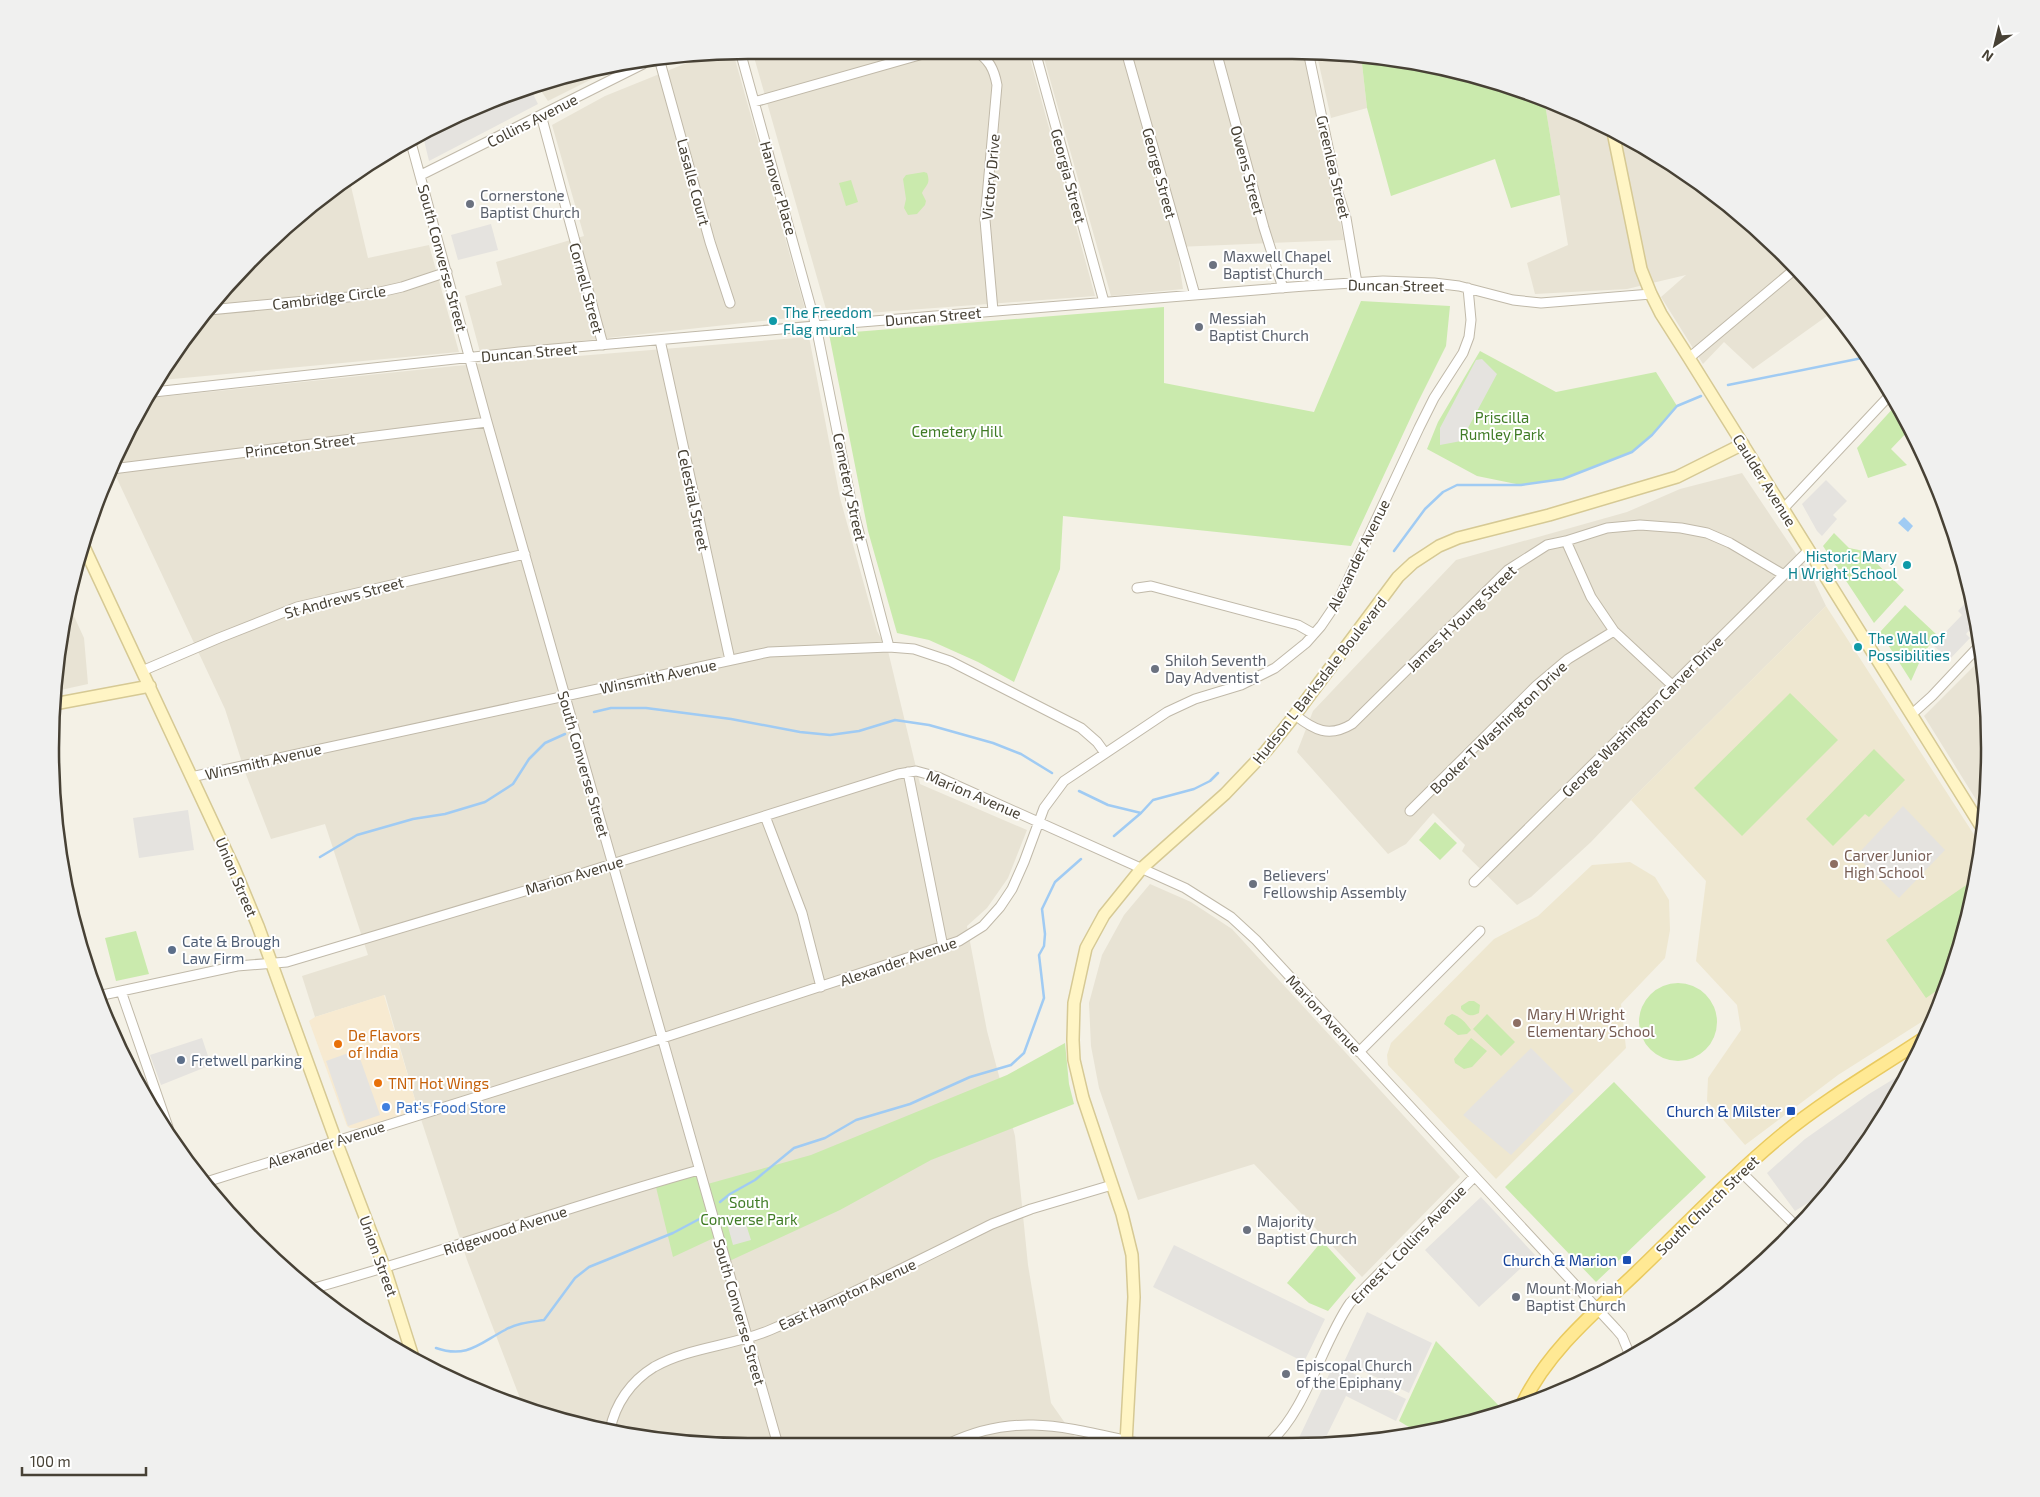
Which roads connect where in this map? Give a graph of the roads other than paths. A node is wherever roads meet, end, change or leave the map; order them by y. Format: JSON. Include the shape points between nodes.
{"nodes":[{"id":1,"x":742,"y":59,"type":"edge"},
{"id":2,"x":905,"y":59,"type":"edge"},
{"id":3,"x":984,"y":59,"type":"edge"},
{"id":4,"x":1036,"y":59,"type":"edge"},
{"id":5,"x":1128,"y":59,"type":"edge"},
{"id":6,"x":1218,"y":59,"type":"edge"},
{"id":7,"x":1310,"y":59,"type":"edge"},
{"id":8,"x":661,"y":65,"type":"edge"},
{"id":9,"x":632,"y":69,"type":"edge"},
{"id":10,"x":754,"y":102,"type":"junction"},
{"id":11,"x":541,"y":115,"type":"junction"},
{"id":12,"x":1614,"y":139,"type":"edge"},
{"id":13,"x":412,"y":147,"type":"edge"},
{"id":14,"x":421,"y":175,"type":"junction"},
{"id":15,"x":448,"y":272,"type":"junction"},
{"id":16,"x":1790,"y":273,"type":"edge"},
{"id":17,"x":1357,"y":283,"type":"junction"},
{"id":18,"x":1283,"y":288,"type":"junction"},
{"id":19,"x":1468,"y":288,"type":"junction"},
{"id":20,"x":1651,"y":294,"type":"junction"},
{"id":21,"x":1194,"y":295,"type":"junction"},
{"id":22,"x":1104,"y":302,"type":"junction"},
{"id":23,"x":730,"y":303,"type":"dead end"},
{"id":24,"x":217,"y":309,"type":"edge"},
{"id":25,"x":993,"y":311,"type":"junction"},
{"id":26,"x":816,"y":326,"type":"junction"},
{"id":27,"x":660,"y":340,"type":"junction"},
{"id":28,"x":603,"y":346,"type":"junction"},
{"id":29,"x":469,"y":357,"type":"junction"},
{"id":30,"x":1689,"y":358,"type":"junction"},
{"id":31,"x":159,"y":391,"type":"edge"},
{"id":32,"x":1886,"y":399,"type":"edge"},
{"id":33,"x":487,"y":422,"type":"junction"},
{"id":34,"x":1742,"y":444,"type":"junction"},
{"id":35,"x":119,"y":468,"type":"edge"},
{"id":36,"x":1783,"y":509,"type":"junction"},
{"id":37,"x":1566,"y":541,"type":"junction"},
{"id":38,"x":1809,"y":550,"type":"junction"},
{"id":39,"x":87,"y":553,"type":"edge"},
{"id":40,"x":525,"y":554,"type":"junction"},
{"id":41,"x":1784,"y":575,"type":"junction"},
{"id":42,"x":1137,"y":588,"type":"dead end"},
{"id":43,"x":1614,"y":631,"type":"junction"},
{"id":44,"x":1314,"y":634,"type":"junction"},
{"id":45,"x":889,"y":647,"type":"junction"},
{"id":46,"x":1974,"y":651,"type":"edge"},
{"id":47,"x":730,"y":660,"type":"junction"},
{"id":48,"x":142,"y":671,"type":"junction"},
{"id":49,"x":150,"y":686,"type":"junction"},
{"id":50,"x":1672,"y":686,"type":"junction"},
{"id":51,"x":565,"y":696,"type":"junction"},
{"id":52,"x":60,"y":703,"type":"edge"},
{"id":53,"x":1912,"y":714,"type":"junction"},
{"id":54,"x":1295,"y":715,"type":"junction"},
{"id":55,"x":1105,"y":753,"type":"junction"},
{"id":56,"x":908,"y":772,"type":"junction"},
{"id":57,"x":191,"y":777,"type":"junction"},
{"id":58,"x":1410,"y":811,"type":"dead end"},
{"id":59,"x":765,"y":816,"type":"junction"},
{"id":60,"x":1977,"y":820,"type":"edge"},
{"id":61,"x":1039,"y":822,"type":"junction"},
{"id":62,"x":612,"y":864,"type":"junction"},
{"id":63,"x":1142,"y":868,"type":"junction"},
{"id":64,"x":1474,"y":882,"type":"dead end"},
{"id":65,"x":1480,"y":931,"type":"dead end"},
{"id":66,"x":943,"y":947,"type":"junction"},
{"id":67,"x":270,"y":963,"type":"junction"},
{"id":68,"x":821,"y":987,"type":"junction"},
{"id":69,"x":122,"y":991,"type":"junction"},
{"id":70,"x":104,"y":995,"type":"edge"},
{"id":71,"x":661,"y":1038,"type":"junction"},
{"id":72,"x":1914,"y":1045,"type":"edge"},
{"id":73,"x":1359,"y":1052,"type":"junction"},
{"id":74,"x":163,"y":1113,"type":"edge"},
{"id":75,"x":336,"y":1141,"type":"junction"},
{"id":76,"x":699,"y":1170,"type":"junction"},
{"id":77,"x":1741,"y":1172,"type":"junction"},
{"id":78,"x":1474,"y":1177,"type":"junction"},
{"id":79,"x":211,"y":1180,"type":"edge"},
{"id":80,"x":1112,"y":1185,"type":"junction"},
{"id":81,"x":1792,"y":1222,"type":"edge"},
{"id":82,"x":385,"y":1269,"type":"junction"},
{"id":83,"x":318,"y":1287,"type":"edge"},
{"id":84,"x":1597,"y":1310,"type":"junction"},
{"id":85,"x":747,"y":1337,"type":"junction"},
{"id":86,"x":411,"y":1350,"type":"edge"},
{"id":87,"x":1628,"y":1350,"type":"edge"},
{"id":88,"x":1527,"y":1397,"type":"edge"},
{"id":89,"x":611,"y":1424,"type":"edge"},
{"id":90,"x":776,"y":1438,"type":"edge"},
{"id":91,"x":963,"y":1438,"type":"edge"},
{"id":92,"x":1111,"y":1438,"type":"edge"},
{"id":93,"x":1130,"y":1438,"type":"edge"},
{"id":94,"x":1274,"y":1438,"type":"edge"}],
"edges":[{"from":1,"to":10,"type":"street","name":"Hanover Place"},
{"from":2,"to":10,"type":"street"},
{"from":3,"to":25,"type":"street","name":"Victory Drive","via":[[990,64],[997,84],[985,220]]},
{"from":4,"to":22,"type":"street","name":"Georgia Street"},
{"from":5,"to":21,"type":"street","name":"George Street"},
{"from":6,"to":18,"type":"street","name":"Owens Street"},
{"from":7,"to":17,"type":"street","name":"Greenlea Street","via":[[1337,190],[1346,218]]},
{"from":8,"to":23,"type":"street","name":"Lasalle Court"},
{"from":9,"to":11,"type":"street","name":"Collins Avenue"},
{"from":10,"to":26,"type":"street","name":"Hanover Place"},
{"from":11,"to":14,"type":"street","name":"Collins Avenue"},
{"from":11,"to":28,"type":"street","name":"Cornell Street"},
{"from":12,"to":20,"type":"street","name":"Caulder Avenue","via":[[1638,256]]},
{"from":13,"to":14,"type":"street","name":"South Converse Street"},
{"from":14,"to":15,"type":"street","name":"South Converse Street"},
{"from":15,"to":24,"type":"street","name":"Cambridge Circle","via":[[380,292]]},
{"from":15,"to":29,"type":"street","name":"South Converse Street"},
{"from":16,"to":30,"type":"street"},
{"from":17,"to":18,"type":"street","name":"Duncan Street"},
{"from":17,"to":19,"type":"street","name":"Duncan Street","via":[[1408,282]]},
{"from":18,"to":21,"type":"street","name":"Duncan Street"},
{"from":19,"to":20,"type":"street","name":"Duncan Street","via":[[1513,300],[1541,303]]},
{"from":19,"to":44,"type":"street","name":"Alexander Avenue","via":[[1471,320],[1464,353],[1422,421],[1338,601]]},
{"from":20,"to":30,"type":"street","name":"Caulder Avenue"},
{"from":21,"to":22,"type":"street","name":"Duncan Street"},
{"from":22,"to":25,"type":"street","name":"Duncan Street"},
{"from":25,"to":26,"type":"street","name":"Duncan Street"},
{"from":26,"to":27,"type":"street","name":"Duncan Street"},
{"from":26,"to":45,"type":"street","name":"Cemetery Street","via":[[852,506]]},
{"from":27,"to":28,"type":"street","name":"Duncan Street"},
{"from":27,"to":47,"type":"street","name":"Celestial Street"},
{"from":28,"to":29,"type":"street","name":"Duncan Street"},
{"from":29,"to":31,"type":"street","name":"Duncan Street"},
{"from":29,"to":33,"type":"street","name":"South Converse Street"},
{"from":30,"to":34,"type":"street","name":"Caulder Avenue"},
{"from":32,"to":36,"type":"street"},
{"from":33,"to":35,"type":"street","name":"Princeton Street"},
{"from":33,"to":40,"type":"street","name":"South Converse Street"},
{"from":34,"to":36,"type":"street","name":"Caulder Avenue"},
{"from":34,"to":54,"type":"street","name":"Hudson L Barksdale Boulevard","via":[[1677,477],[1439,546],[1398,576]]},
{"from":36,"to":38,"type":"street","name":"Caulder Avenue"},
{"from":37,"to":41,"type":"street","name":"James H Young Street","via":[[1607,528],[1640,524],[1681,528],[1730,543]]},
{"from":37,"to":43,"type":"street","via":[[1591,597]]},
{"from":37,"to":54,"type":"street","name":"James H Young Street","via":[[1547,545],[1508,570],[1352,724],[1344,729],[1324,731],[1312,728]]},
{"from":38,"to":41,"type":"street","name":"George Washington Carver Drive"},
{"from":38,"to":53,"type":"street","name":"Caulder Avenue"},
{"from":39,"to":48,"type":"street","name":"Union Street"},
{"from":40,"to":48,"type":"street","name":"St Andrews Street","via":[[297,607]]},
{"from":40,"to":51,"type":"street","name":"South Converse Street"},
{"from":41,"to":50,"type":"street","name":"George Washington Carver Drive"},
{"from":42,"to":44,"type":"street","via":[[1151,586],[1298,625]]},
{"from":43,"to":50,"type":"street"},
{"from":43,"to":58,"type":"street","name":"Booker T Washington Drive","via":[[1568,659],[1536,686]]},
{"from":44,"to":55,"type":"street","name":"Alexander Avenue","via":[[1275,668],[1241,685],[1181,705]]},
{"from":45,"to":47,"type":"street","name":"Winsmith Avenue","via":[[769,652]]},
{"from":45,"to":55,"type":"street","name":"Winsmith Avenue","via":[[914,649],[950,660],[1081,728]]},
{"from":46,"to":53,"type":"street"},
{"from":47,"to":51,"type":"street","name":"Winsmith Avenue"},
{"from":48,"to":49,"type":"street","name":"Union Street"},
{"from":49,"to":52,"type":"street"},
{"from":49,"to":57,"type":"street","name":"Union Street"},
{"from":50,"to":64,"type":"street","name":"George Washington Carver Drive"},
{"from":51,"to":57,"type":"street","name":"Winsmith Avenue"},
{"from":51,"to":62,"type":"street","name":"South Converse Street"},
{"from":53,"to":60,"type":"street","name":"Caulder Avenue"},
{"from":54,"to":63,"type":"street","name":"Hudson L Barksdale Boulevard","via":[[1266,752],[1231,788]]},
{"from":55,"to":61,"type":"street","name":"Alexander Avenue","via":[[1064,781],[1050,798]]},
{"from":56,"to":59,"type":"street","name":"Marion Avenue"},
{"from":56,"to":61,"type":"street","name":"Marion Avenue","via":[[931,774]]},
{"from":56,"to":66,"type":"street"},
{"from":57,"to":67,"type":"street","name":"Union Street","via":[[234,868]]},
{"from":59,"to":62,"type":"street","name":"Marion Avenue"},
{"from":59,"to":68,"type":"street","via":[[802,912]]},
{"from":61,"to":63,"type":"street","name":"Marion Avenue"},
{"from":61,"to":66,"type":"street","name":"Alexander Avenue","via":[[1017,879],[1000,907],[972,934]]},
{"from":62,"to":67,"type":"street","name":"Marion Avenue","via":[[287,962]]},
{"from":62,"to":71,"type":"street","name":"South Converse Street"},
{"from":63,"to":73,"type":"street","name":"Marion Avenue","via":[[1185,888],[1231,917]]},
{"from":63,"to":80,"type":"street","name":"Hudson L Barksdale Boulevard","via":[[1114,900],[1094,931],[1086,948],[1074,1002],[1073,1040],[1078,1079]]},
{"from":65,"to":73,"type":"street"},
{"from":66,"to":68,"type":"street","name":"Alexander Avenue"},
{"from":67,"to":69,"type":"street","name":"Marion Avenue","via":[[237,966]]},
{"from":67,"to":75,"type":"street","name":"Union Street"},
{"from":68,"to":71,"type":"street","name":"Alexander Avenue"},
{"from":69,"to":70,"type":"street","name":"Marion Avenue"},
{"from":69,"to":74,"type":"street"},
{"from":71,"to":75,"type":"street","name":"Alexander Avenue"},
{"from":71,"to":76,"type":"street","name":"South Converse Street"},
{"from":72,"to":77,"type":"main road","name":"South Church Street","via":[[1799,1122]]},
{"from":73,"to":78,"type":"street","name":"Marion Avenue"},
{"from":75,"to":79,"type":"street","name":"Alexander Avenue"},
{"from":75,"to":82,"type":"street","name":"Union Street"},
{"from":76,"to":82,"type":"street","name":"Ridgewood Avenue"},
{"from":76,"to":85,"type":"street","name":"South Converse Street"},
{"from":77,"to":81,"type":"street"},
{"from":77,"to":84,"type":"main road","name":"South Church Street"},
{"from":78,"to":84,"type":"street","name":"Marion Avenue"},
{"from":78,"to":94,"type":"street","name":"Ernest L Collins Avenue","via":[[1350,1303],[1294,1411]]},
{"from":80,"to":85,"type":"street","name":"East Hampton Avenue","via":[[992,1224],[768,1331]]},
{"from":80,"to":93,"type":"street","name":"Hudson L Barksdale Boulevard","via":[[1128,1234],[1134,1276]]},
{"from":82,"to":83,"type":"street","name":"Ridgewood Avenue"},
{"from":82,"to":86,"type":"street","name":"Union Street"},
{"from":84,"to":87,"type":"street","name":"Marion Avenue","via":[[1622,1336]]},
{"from":84,"to":88,"type":"main road","name":"South Church Street","via":[[1553,1356]]},
{"from":85,"to":89,"type":"street","name":"East Hampton Avenue","via":[[667,1361],[648,1371],[631,1385],[622,1398]]},
{"from":85,"to":90,"type":"street","name":"South Converse Street"},
{"from":91,"to":92,"type":"street","via":[[983,1430],[1026,1424],[1048,1425]]}]}
